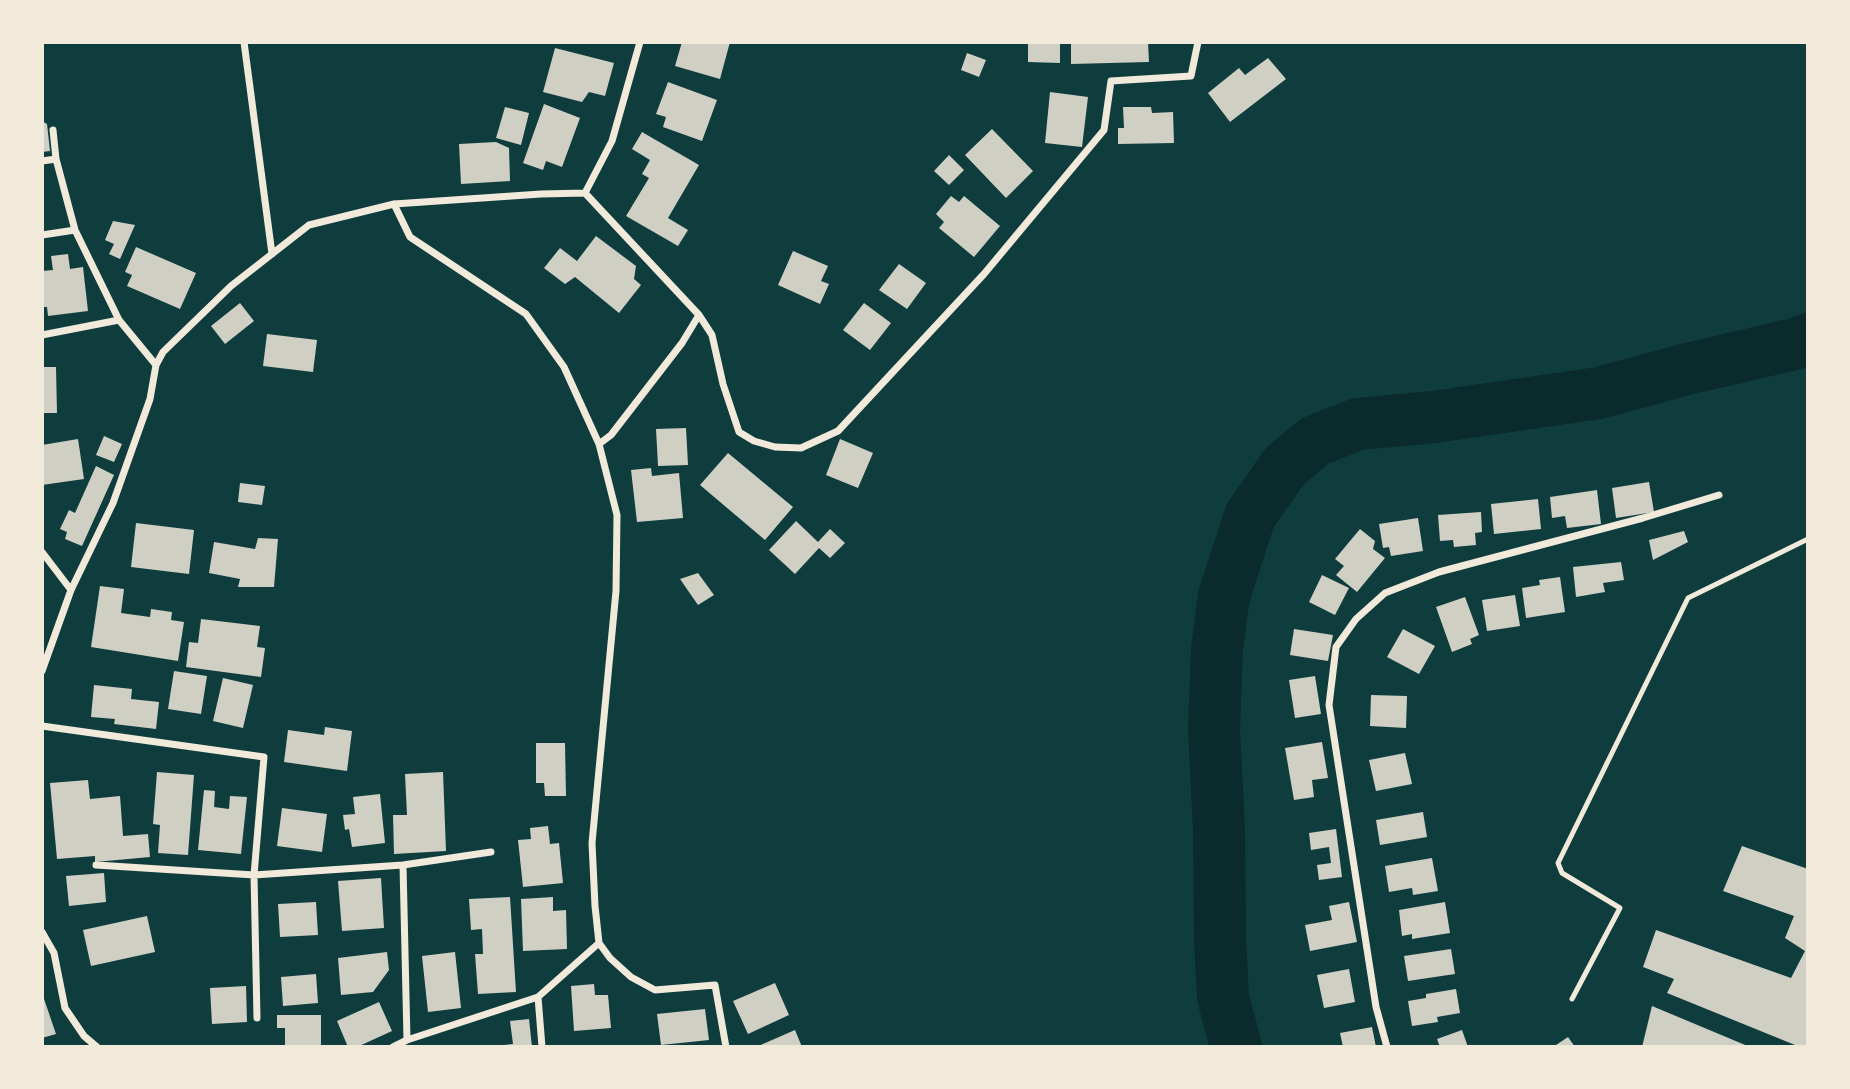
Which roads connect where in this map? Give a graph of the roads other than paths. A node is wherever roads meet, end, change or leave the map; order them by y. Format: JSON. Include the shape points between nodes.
{"nodes":[{"id":1,"x":244,"y":42,"type":"edge"},
{"id":2,"x":640,"y":42,"type":"edge"},
{"id":3,"x":1198,"y":42,"type":"edge"},
{"id":4,"x":53,"y":130,"type":"dead end"},
{"id":5,"x":56,"y":159,"type":"junction"},
{"id":6,"x":42,"y":161,"type":"edge"},
{"id":7,"x":585,"y":193,"type":"junction"},
{"id":8,"x":394,"y":204,"type":"junction"},
{"id":9,"x":75,"y":230,"type":"junction"},
{"id":10,"x":42,"y":235,"type":"edge"},
{"id":11,"x":272,"y":254,"type":"junction"},
{"id":12,"x":699,"y":314,"type":"junction"},
{"id":13,"x":120,"y":320,"type":"junction"},
{"id":14,"x":42,"y":335,"type":"edge"},
{"id":15,"x":156,"y":365,"type":"junction"},
{"id":16,"x":599,"y":444,"type":"junction"},
{"id":17,"x":1719,"y":495,"type":"dead end"},
{"id":18,"x":1808,"y":539,"type":"edge"},
{"id":19,"x":42,"y":552,"type":"edge"},
{"id":20,"x":71,"y":590,"type":"junction"},
{"id":21,"x":42,"y":671,"type":"edge"},
{"id":22,"x":42,"y":726,"type":"edge"},
{"id":23,"x":491,"y":852,"type":"dead end"},
{"id":24,"x":96,"y":865,"type":"dead end"},
{"id":25,"x":403,"y":865,"type":"junction"},
{"id":26,"x":254,"y":874,"type":"junction"},
{"id":27,"x":42,"y":932,"type":"edge"},
{"id":28,"x":598,"y":943,"type":"junction"},
{"id":29,"x":538,"y":997,"type":"junction"},
{"id":30,"x":1572,"y":999,"type":"dead end"},
{"id":31,"x":257,"y":1018,"type":"dead end"},
{"id":32,"x":407,"y":1040,"type":"junction"},
{"id":33,"x":97,"y":1047,"type":"edge"},
{"id":34,"x":393,"y":1047,"type":"edge"},
{"id":35,"x":542,"y":1047,"type":"edge"},
{"id":36,"x":726,"y":1047,"type":"edge"},
{"id":37,"x":1387,"y":1047,"type":"edge"}],
"edges":[{"from":1,"to":11,"type":"street"},
{"from":2,"to":7,"type":"street","via":[[612,141]]},
{"from":3,"to":12,"type":"street","via":[[1191,76],[1111,81],[1104,130],[984,274],[838,431],[801,449],[775,447],[739,432],[712,335]]},
{"from":4,"to":5,"type":"street"},
{"from":5,"to":6,"type":"street"},
{"from":5,"to":9,"type":"street"},
{"from":7,"to":8,"type":"street"},
{"from":7,"to":12,"type":"street"},
{"from":8,"to":11,"type":"street","via":[[309,225]]},
{"from":8,"to":16,"type":"street","via":[[410,237],[526,314],[565,367]]},
{"from":9,"to":10,"type":"street"},
{"from":9,"to":13,"type":"street"},
{"from":11,"to":15,"type":"street","via":[[231,286],[163,352]]},
{"from":12,"to":16,"type":"street","via":[[682,343],[611,435]]},
{"from":13,"to":14,"type":"street"},
{"from":13,"to":15,"type":"street"},
{"from":15,"to":20,"type":"street","via":[[150,399],[113,503]]},
{"from":16,"to":28,"type":"street","via":[[617,515],[616,591],[592,843]]},
{"from":17,"to":37,"type":"street","via":[[1439,572],[1385,593],[1356,619],[1336,647],[1328,705],[1376,1007]]},
{"from":18,"to":30,"type":"lane","via":[[1688,598],[1558,863],[1562,873],[1620,908]]},
{"from":19,"to":20,"type":"street"},
{"from":20,"to":21,"type":"street"},
{"from":22,"to":26,"type":"street","via":[[264,757]]},
{"from":23,"to":25,"type":"street"},
{"from":24,"to":26,"type":"street"},
{"from":25,"to":26,"type":"street"},
{"from":25,"to":32,"type":"street"},
{"from":26,"to":31,"type":"street"},
{"from":27,"to":33,"type":"street","via":[[54,953],[65,1008]]},
{"from":28,"to":29,"type":"street"},
{"from":28,"to":36,"type":"street","via":[[631,976],[655,990],[715,985]]},
{"from":29,"to":32,"type":"street"},
{"from":29,"to":35,"type":"street"},
{"from":32,"to":34,"type":"street"}]}
